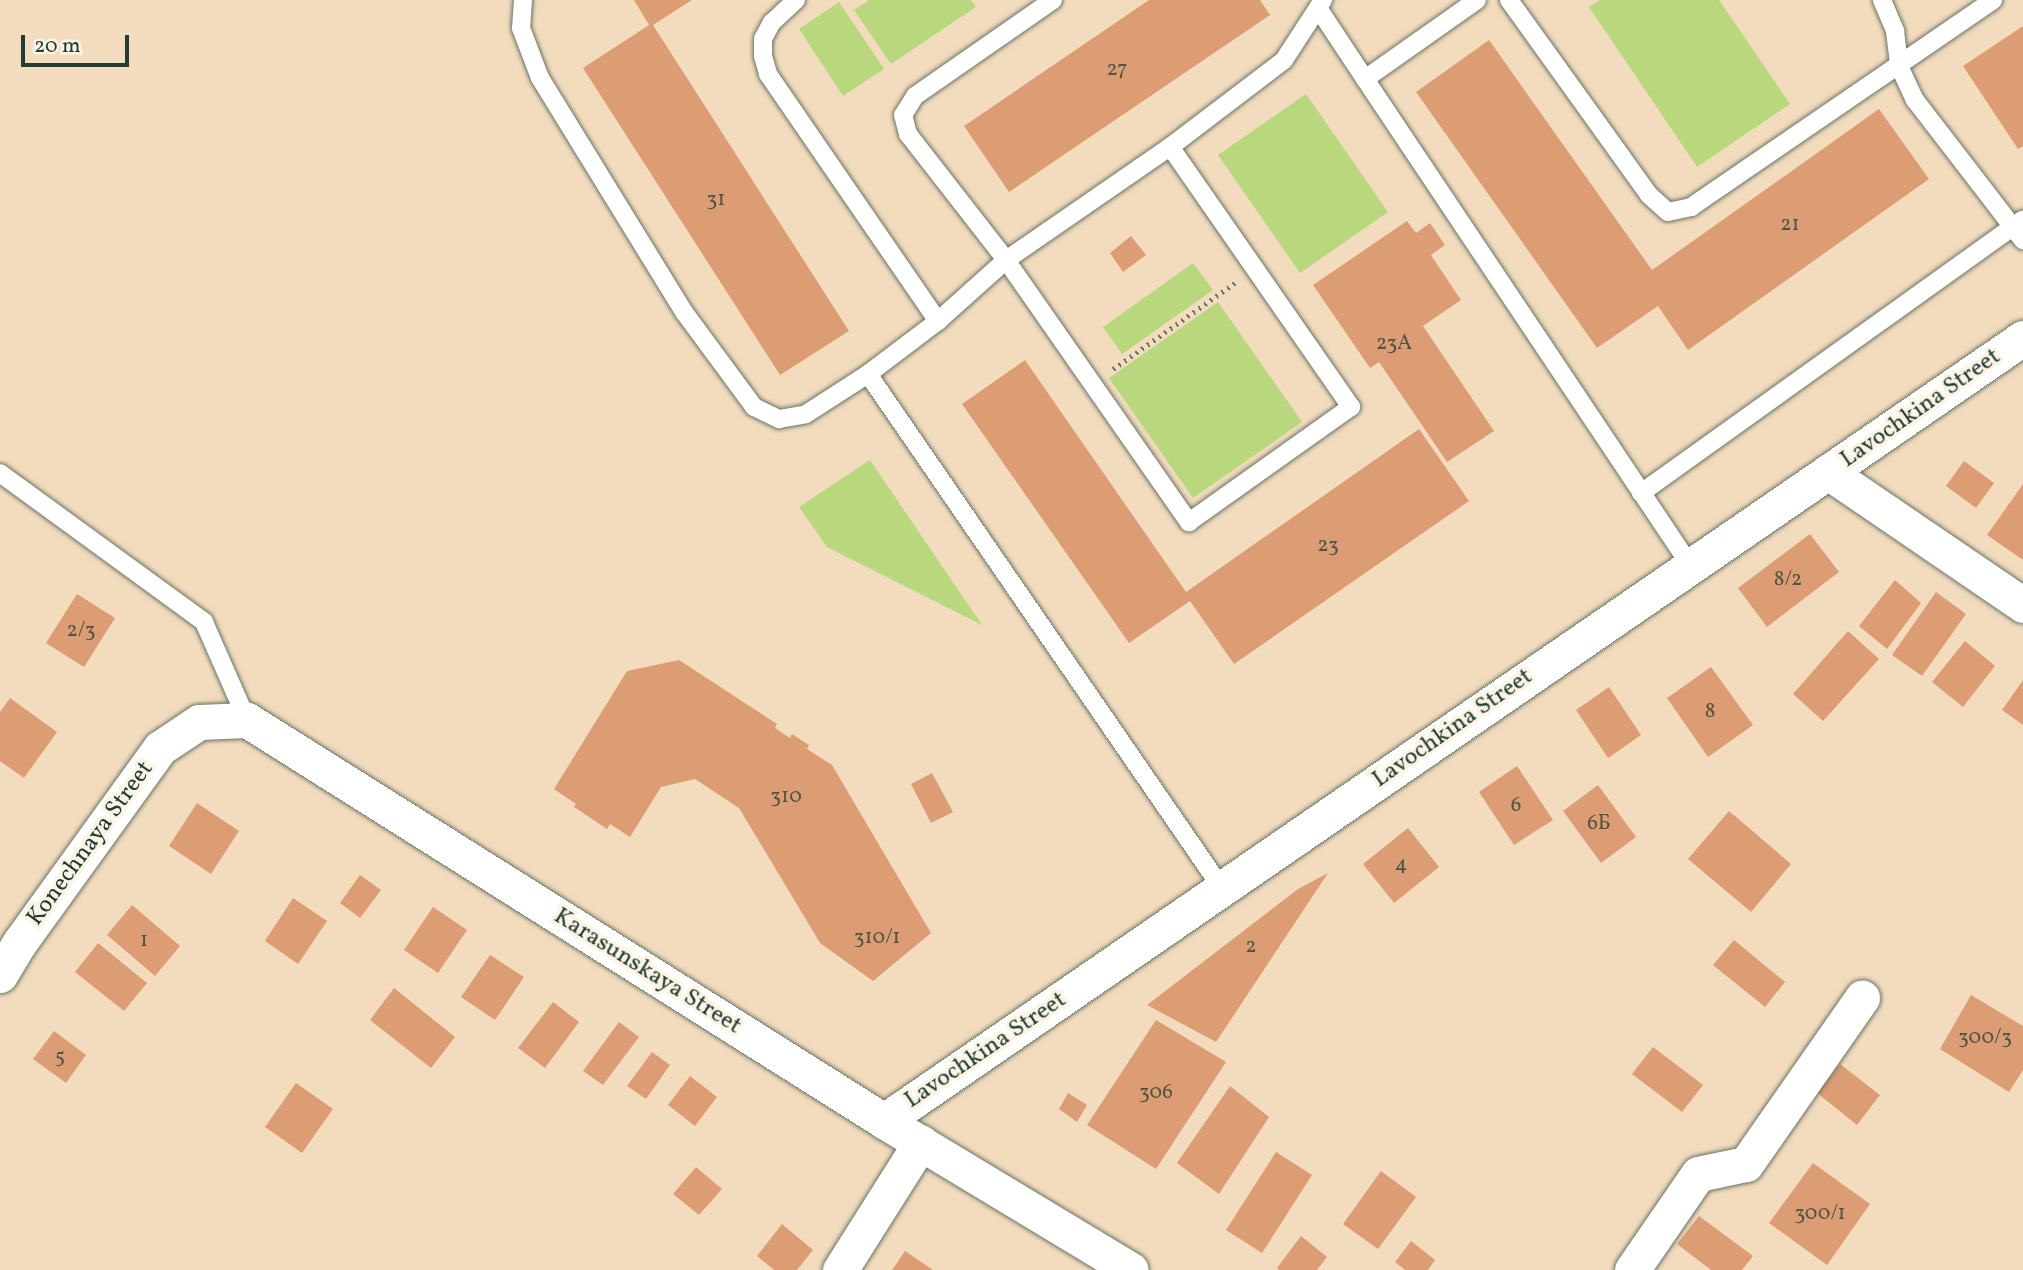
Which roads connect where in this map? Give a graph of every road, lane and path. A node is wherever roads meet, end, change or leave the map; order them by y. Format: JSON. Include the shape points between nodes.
{"nodes":[{"id":1,"x":523,"y":0,"type":"edge"},
{"id":2,"x":796,"y":0,"type":"edge"},
{"id":3,"x":1053,"y":0,"type":"edge"},
{"id":4,"x":1477,"y":0,"type":"edge"},
{"id":5,"x":1509,"y":0,"type":"edge"},
{"id":6,"x":1882,"y":0,"type":"edge"},
{"id":7,"x":1993,"y":0,"type":"edge"},
{"id":8,"x":1320,"y":4,"type":"edge"},
{"id":9,"x":1899,"y":65,"type":"junction"},
{"id":10,"x":1365,"y":79,"type":"junction"},
{"id":11,"x":1170,"y":146,"type":"junction"},
{"id":12,"x":2020,"y":229,"type":"edge"},
{"id":13,"x":1006,"y":260,"type":"junction"},
{"id":14,"x":1255,"y":269,"type":"junction"},
{"id":15,"x":938,"y":321,"type":"junction"},
{"id":16,"x":2023,"y":338,"type":"edge"},
{"id":17,"x":868,"y":374,"type":"junction"},
{"id":18,"x":1092,"y":383,"type":"junction"},
{"id":19,"x":1828,"y":472,"type":"junction"},
{"id":20,"x":0,"y":473,"type":"edge"},
{"id":21,"x":1641,"y":493,"type":"junction"},
{"id":22,"x":1690,"y":565,"type":"junction"},
{"id":23,"x":2023,"y":605,"type":"edge"},
{"id":24,"x":247,"y":720,"type":"junction"},
{"id":25,"x":1223,"y":890,"type":"junction"},
{"id":26,"x":0,"y":975,"type":"edge"},
{"id":27,"x":1862,"y":998,"type":"dead end"},
{"id":28,"x":884,"y":1121,"type":"junction"},
{"id":29,"x":921,"y":1142,"type":"junction"},
{"id":30,"x":840,"y":1270,"type":"edge"},
{"id":31,"x":1131,"y":1270,"type":"edge"},
{"id":32,"x":1632,"y":1270,"type":"edge"}],
"edges":[{"from":1,"to":17,"type":"lane","via":[[521,28],[540,78],[684,312],[754,407],[779,419],[806,414]]},
{"from":2,"to":15,"type":"lane","via":[[772,22],[763,39],[768,75]]},
{"from":3,"to":13,"type":"lane","via":[[915,96],[903,115],[908,134]]},
{"from":4,"to":10,"type":"lane"},
{"from":5,"to":9,"type":"lane","via":[[1649,195],[1668,212],[1690,208]]},
{"from":6,"to":9,"type":"lane","via":[[1895,31]]},
{"from":7,"to":9,"type":"lane"},
{"from":8,"to":10,"type":"lane"},
{"from":8,"to":11,"type":"lane","via":[[1284,61]]},
{"from":9,"to":12,"type":"lane","via":[[1915,100]]},
{"from":10,"to":21,"type":"lane"},
{"from":11,"to":13,"type":"lane"},
{"from":11,"to":14,"type":"lane"},
{"from":12,"to":21,"type":"lane"},
{"from":13,"to":15,"type":"lane"},
{"from":13,"to":18,"type":"lane"},
{"from":14,"to":18,"type":"path"},
{"from":14,"to":18,"type":"lane","via":[[1351,407],[1189,522]]},
{"from":15,"to":17,"type":"lane"},
{"from":16,"to":19,"type":"street","name":"Lavochkina Street"},
{"from":17,"to":25,"type":"lane"},
{"from":19,"to":22,"type":"street","name":"Lavochkina Street"},
{"from":19,"to":23,"type":"street"},
{"from":20,"to":24,"type":"lane","via":[[204,622]]},
{"from":21,"to":22,"type":"lane"},
{"from":22,"to":25,"type":"street","name":"Lavochkina Street"},
{"from":24,"to":26,"type":"street","name":"Konechnaya Street","via":[[199,722],[160,748]]},
{"from":24,"to":28,"type":"street","name":"Karasunskaya Street"},
{"from":25,"to":28,"type":"street","name":"Lavochkina Street"},
{"from":27,"to":32,"type":"street","via":[[1746,1164],[1698,1174]]},
{"from":28,"to":29,"type":"street","name":"Karasunskaya Street"},
{"from":29,"to":30,"type":"street"},
{"from":29,"to":31,"type":"street","name":"Karasunskaya Street"}]}
